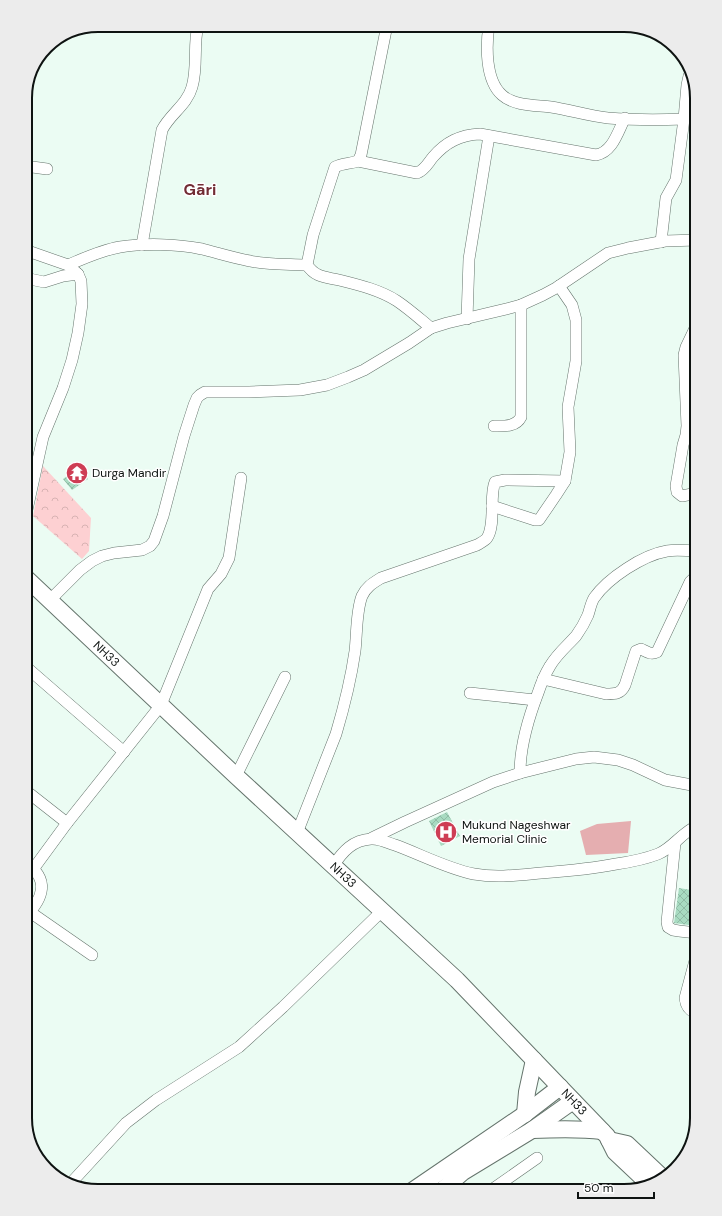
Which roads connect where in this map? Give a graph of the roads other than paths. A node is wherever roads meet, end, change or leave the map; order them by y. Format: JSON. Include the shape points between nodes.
{"nodes":[{"id":1,"x":196,"y":32,"type":"edge"},
{"id":2,"x":386,"y":32,"type":"edge"},
{"id":3,"x":488,"y":32,"type":"edge"},
{"id":4,"x":690,"y":108,"type":"edge"},
{"id":5,"x":625,"y":118,"type":"junction"},
{"id":6,"x":684,"y":119,"type":"junction"},
{"id":7,"x":489,"y":136,"type":"junction"},
{"id":8,"x":358,"y":162,"type":"junction"},
{"id":9,"x":32,"y":167,"type":"edge"},
{"id":10,"x":47,"y":169,"type":"dead end"},
{"id":11,"x":661,"y":242,"type":"junction"},
{"id":12,"x":690,"y":242,"type":"edge"},
{"id":13,"x":142,"y":245,"type":"junction"},
{"id":14,"x":32,"y":252,"type":"edge"},
{"id":15,"x":68,"y":265,"type":"junction"},
{"id":16,"x":307,"y":265,"type":"junction"},
{"id":17,"x":78,"y":274,"type":"junction"},
{"id":18,"x":32,"y":279,"type":"edge"},
{"id":19,"x":559,"y":286,"type":"junction"},
{"id":20,"x":521,"y":305,"type":"junction"},
{"id":21,"x":468,"y":319,"type":"junction"},
{"id":22,"x":431,"y":328,"type":"junction"},
{"id":23,"x":690,"y":339,"type":"edge"},
{"id":24,"x":494,"y":426,"type":"dead end"},
{"id":25,"x":241,"y":478,"type":"dead end"},
{"id":26,"x":565,"y":481,"type":"junction"},
{"id":27,"x":32,"y":487,"type":"edge"},
{"id":28,"x":690,"y":494,"type":"edge"},
{"id":29,"x":492,"y":506,"type":"junction"},
{"id":30,"x":690,"y":550,"type":"edge"},
{"id":31,"x":690,"y":582,"type":"edge"},
{"id":32,"x":32,"y":583,"type":"edge"},
{"id":33,"x":50,"y":600,"type":"junction"},
{"id":34,"x":32,"y":672,"type":"edge"},
{"id":35,"x":285,"y":677,"type":"dead end"},
{"id":36,"x":544,"y":679,"type":"junction"},
{"id":37,"x":470,"y":693,"type":"dead end"},
{"id":38,"x":535,"y":700,"type":"junction"},
{"id":39,"x":161,"y":705,"type":"junction"},
{"id":40,"x":124,"y":752,"type":"junction"},
{"id":41,"x":520,"y":773,"type":"junction"},
{"id":42,"x":236,"y":776,"type":"junction"},
{"id":43,"x":690,"y":785,"type":"edge"},
{"id":44,"x":32,"y":796,"type":"edge"},
{"id":45,"x":67,"y":823,"type":"junction"},
{"id":46,"x":690,"y":829,"type":"edge"},
{"id":47,"x":298,"y":833,"type":"junction"},
{"id":48,"x":372,"y":838,"type":"junction"},
{"id":49,"x":675,"y":842,"type":"junction"},
{"id":50,"x":32,"y":863,"type":"edge"},
{"id":51,"x":333,"y":866,"type":"junction"},
{"id":52,"x":32,"y":868,"type":"edge"},
{"id":53,"x":32,"y":909,"type":"edge"},
{"id":54,"x":382,"y":911,"type":"junction"},
{"id":55,"x":32,"y":918,"type":"edge"},
{"id":56,"x":690,"y":932,"type":"edge"},
{"id":57,"x":92,"y":955,"type":"dead end"},
{"id":58,"x":690,"y":979,"type":"edge"},
{"id":59,"x":690,"y":1010,"type":"edge"},
{"id":60,"x":534,"y":1060,"type":"junction"},
{"id":61,"x":560,"y":1087,"type":"junction"},
{"id":62,"x":573,"y":1101,"type":"junction"},
{"id":63,"x":525,"y":1114,"type":"junction"},
{"id":64,"x":532,"y":1130,"type":"junction"},
{"id":65,"x":605,"y":1135,"type":"junction"},
{"id":66,"x":537,"y":1158,"type":"dead end"},
{"id":67,"x":659,"y":1174,"type":"edge"},
{"id":68,"x":74,"y":1180,"type":"edge"},
{"id":69,"x":646,"y":1181,"type":"edge"},
{"id":70,"x":422,"y":1184,"type":"edge"},
{"id":71,"x":449,"y":1184,"type":"edge"},
{"id":72,"x":500,"y":1184,"type":"edge"}],
"edges":[{"from":1,"to":13,"type":"street","via":[[192,88],[162,130]]},
{"from":2,"to":8,"type":"street"},
{"from":3,"to":5,"type":"street","via":[[488,65],[496,88],[502,95],[519,102],[608,118]]},
{"from":4,"to":6,"type":"street"},
{"from":5,"to":6,"type":"street"},
{"from":5,"to":7,"type":"street","via":[[606,152],[596,155]]},
{"from":6,"to":11,"type":"street","via":[[676,180],[666,198]]},
{"from":7,"to":8,"type":"street","via":[[462,136],[437,153],[422,171],[417,173]]},
{"from":7,"to":21,"type":"street","via":[[469,259]]},
{"from":8,"to":16,"type":"street","via":[[335,167],[313,235]]},
{"from":9,"to":10,"type":"street"},
{"from":11,"to":12,"type":"street"},
{"from":11,"to":19,"type":"street","via":[[608,253]]},
{"from":13,"to":15,"type":"street","via":[[119,247]]},
{"from":13,"to":16,"type":"street","via":[[200,249],[256,262]]},
{"from":14,"to":15,"type":"street"},
{"from":15,"to":17,"type":"street"},
{"from":16,"to":22,"type":"street","via":[[318,275],[373,290],[396,300]]},
{"from":17,"to":18,"type":"street","via":[[44,282]]},
{"from":17,"to":27,"type":"street","via":[[81,281],[82,304],[78,333],[63,388],[43,437]]},
{"from":19,"to":20,"type":"street"},
{"from":19,"to":26,"type":"street","via":[[575,311],[577,332],[576,361],[568,407],[570,452]]},
{"from":20,"to":21,"type":"street"},
{"from":20,"to":24,"type":"street","via":[[521,417],[515,424]]},
{"from":21,"to":22,"type":"street"},
{"from":22,"to":33,"type":"street","via":[[364,370],[327,385],[300,390],[205,392],[200,395],[184,436],[154,541],[142,550],[114,553],[92,561]]},
{"from":23,"to":28,"type":"street","via":[[684,355],[687,426],[676,486],[677,492],[682,496]]},
{"from":25,"to":39,"type":"street","via":[[229,558],[221,574],[208,590]]},
{"from":26,"to":29,"type":"street","via":[[495,482]]},
{"from":26,"to":29,"type":"street","via":[[539,520]]},
{"from":29,"to":47,"type":"street","via":[[489,532],[483,542],[381,578],[367,588],[359,604],[355,651],[341,717]]},
{"from":30,"to":36,"type":"street","via":[[666,551],[641,559],[605,586],[594,599],[582,627],[551,664]]},
{"from":31,"to":36,"type":"street","via":[[658,652],[651,653],[641,649],[636,651],[623,690],[619,693],[606,694]]},
{"from":32,"to":33,"type":"main road","name":"NH33"},
{"from":33,"to":39,"type":"main road","name":"NH33"},
{"from":34,"to":40,"type":"street"},
{"from":35,"to":42,"type":"street"},
{"from":36,"to":38,"type":"street"},
{"from":37,"to":38,"type":"street"},
{"from":38,"to":41,"type":"street","via":[[522,744]]},
{"from":39,"to":40,"type":"street"},
{"from":39,"to":42,"type":"main road","name":"NH33"},
{"from":40,"to":45,"type":"street"},
{"from":41,"to":43,"type":"street","via":[[576,758],[594,757],[633,765],[665,780]]},
{"from":41,"to":48,"type":"street","via":[[483,786]]},
{"from":42,"to":47,"type":"main road","name":"NH33"},
{"from":44,"to":45,"type":"street"},
{"from":45,"to":50,"type":"street"},
{"from":46,"to":49,"type":"street"},
{"from":47,"to":51,"type":"main road","name":"NH33"},
{"from":48,"to":49,"type":"street","via":[[464,872],[485,876],[585,870],[625,863],[659,854]]},
{"from":48,"to":51,"type":"street","via":[[347,848]]},
{"from":49,"to":56,"type":"street","via":[[667,922],[668,927],[673,930]]},
{"from":51,"to":54,"type":"main road","name":"NH33"},
{"from":52,"to":53,"type":"street","via":[[42,882],[40,896]]},
{"from":54,"to":60,"type":"main road","name":"NH33","via":[[457,980]]},
{"from":54,"to":68,"type":"street","via":[[239,1047],[156,1100],[126,1123]]},
{"from":55,"to":57,"type":"street"},
{"from":58,"to":59,"type":"street","via":[[685,998],[685,1004]]},
{"from":60,"to":61,"type":"main road","name":"NH33"},
{"from":60,"to":63,"type":"main road"},
{"from":61,"to":62,"type":"main road","name":"NH33"},
{"from":61,"to":63,"type":"main road"},
{"from":62,"to":64,"type":"main road"},
{"from":62,"to":65,"type":"main road","name":"NH33"},
{"from":63,"to":70,"type":"main road"},
{"from":64,"to":65,"type":"main road","via":[[565,1128]]},
{"from":64,"to":71,"type":"main road","via":[[463,1172]]},
{"from":65,"to":67,"type":"main road","via":[[627,1144]]},
{"from":65,"to":69,"type":"main road","name":"NH33","via":[[616,1152]]},
{"from":66,"to":72,"type":"street"}]}
